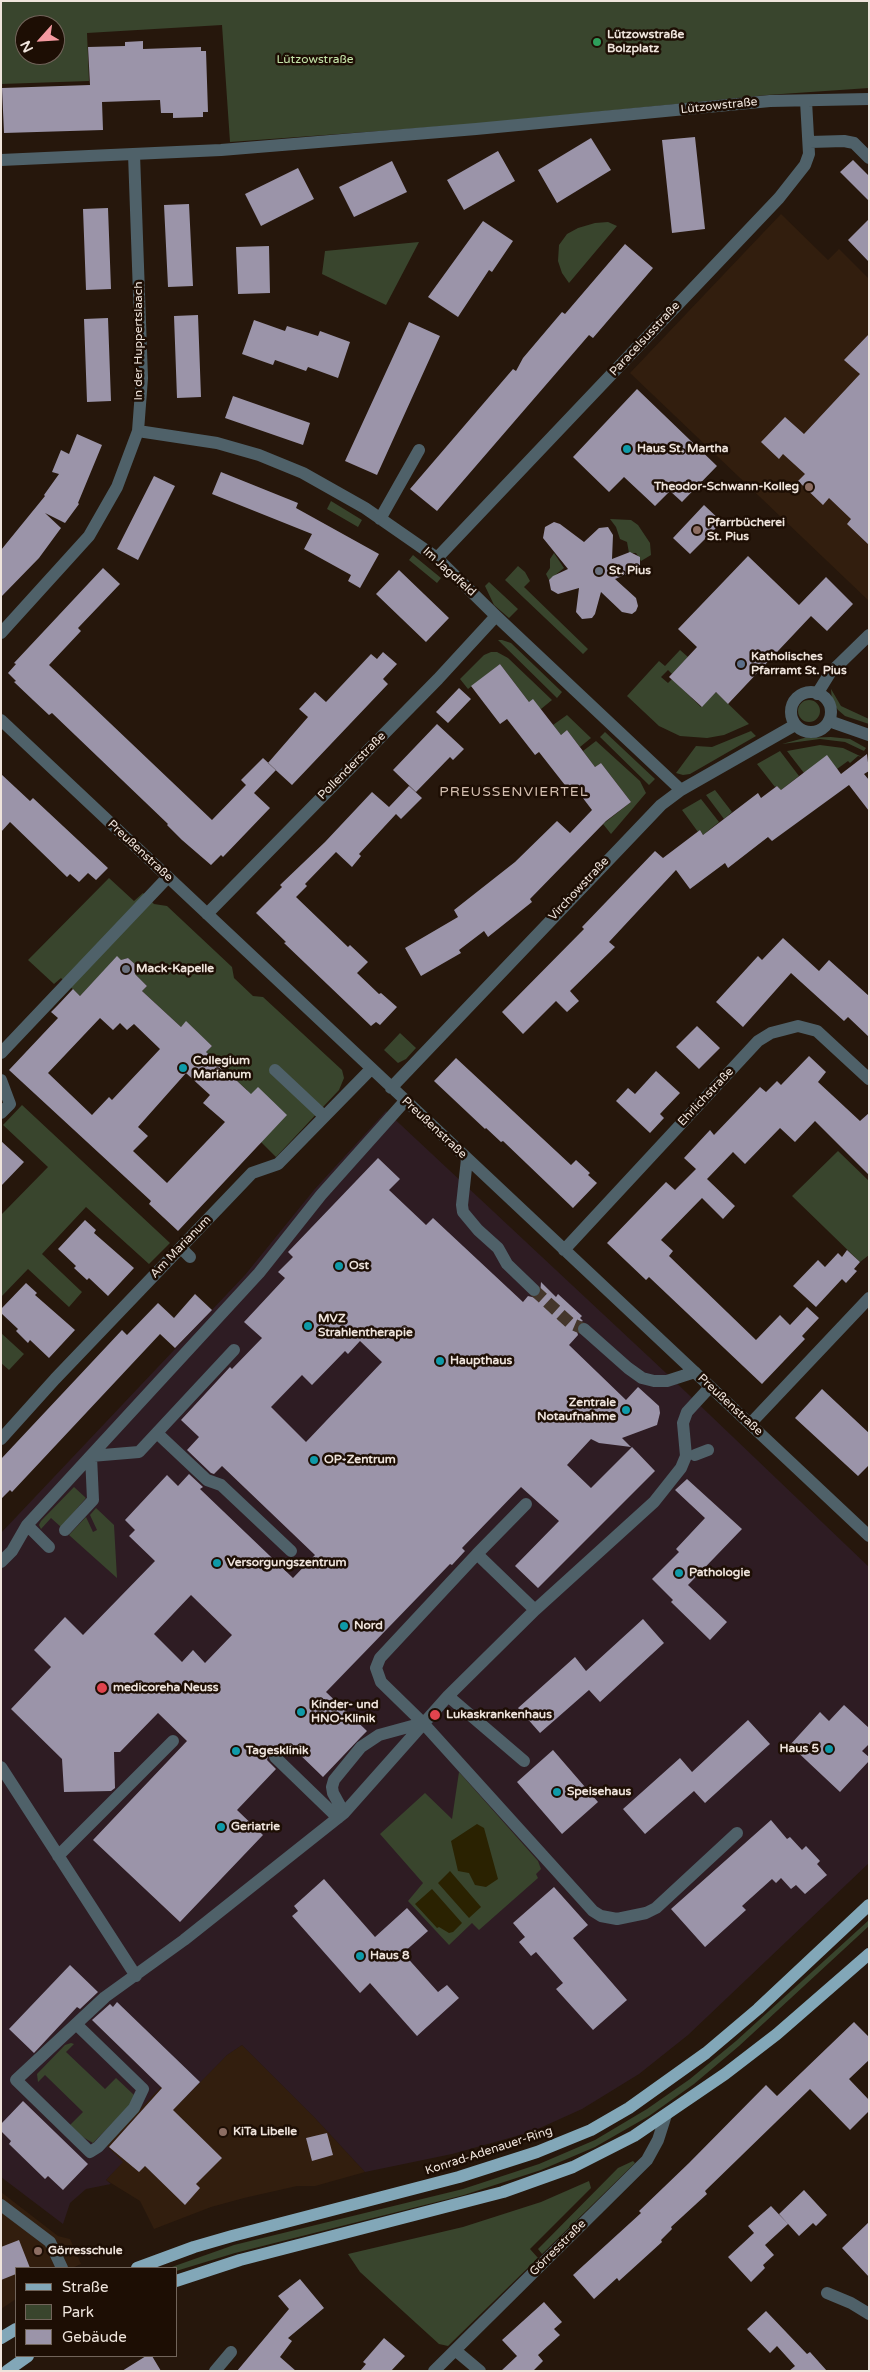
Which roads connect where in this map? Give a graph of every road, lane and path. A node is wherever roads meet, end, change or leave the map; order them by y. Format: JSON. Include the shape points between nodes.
{"nodes":[{"id":1,"x":869,"y":99,"type":"edge"},
{"id":2,"x":806,"y":101,"type":"junction"},
{"id":3,"x":810,"y":142,"type":"junction"},
{"id":4,"x":134,"y":154,"type":"junction"},
{"id":5,"x":869,"y":158,"type":"edge"},
{"id":6,"x":1,"y":160,"type":"edge"},
{"id":7,"x":138,"y":431,"type":"junction"},
{"id":8,"x":420,"y":450,"type":"dead end"},
{"id":9,"x":380,"y":519,"type":"junction"},
{"id":10,"x":437,"y":558,"type":"junction"},
{"id":11,"x":496,"y":616,"type":"junction"},
{"id":12,"x":1,"y":633,"type":"edge"},
{"id":13,"x":869,"y":635,"type":"edge"},
{"id":14,"x":817,"y":694,"type":"junction"},
{"id":15,"x":829,"y":720,"type":"junction"},
{"id":16,"x":795,"y":725,"type":"junction"},
{"id":17,"x":4,"y":727,"type":"edge"},
{"id":18,"x":869,"y":736,"type":"edge"},
{"id":19,"x":681,"y":790,"type":"junction"},
{"id":20,"x":168,"y":877,"type":"junction"},
{"id":21,"x":206,"y":914,"type":"junction"},
{"id":22,"x":1,"y":1053,"type":"edge"},
{"id":23,"x":371,"y":1069,"type":"junction"},
{"id":24,"x":275,"y":1070,"type":"dead end"},
{"id":25,"x":869,"y":1079,"type":"edge"},
{"id":26,"x":1,"y":1080,"type":"edge"},
{"id":27,"x":391,"y":1088,"type":"junction"},
{"id":28,"x":405,"y":1101,"type":"junction"},
{"id":29,"x":1,"y":1114,"type":"edge"},
{"id":30,"x":324,"y":1116,"type":"junction"},
{"id":31,"x":467,"y":1158,"type":"junction"},
{"id":32,"x":564,"y":1250,"type":"junction"},
{"id":33,"x":534,"y":1290,"type":"tunnel mouth"},
{"id":34,"x":869,"y":1298,"type":"edge"},
{"id":35,"x":584,"y":1329,"type":"tunnel mouth"},
{"id":36,"x":234,"y":1350,"type":"dead end"},
{"id":37,"x":695,"y":1372,"type":"junction"},
{"id":38,"x":710,"y":1387,"type":"junction"},
{"id":39,"x":750,"y":1424,"type":"junction"},
{"id":40,"x":157,"y":1433,"type":"junction"},
{"id":41,"x":1,"y":1439,"type":"edge"},
{"id":42,"x":708,"y":1450,"type":"dead end"},
{"id":43,"x":695,"y":1455,"type":"dead end"},
{"id":44,"x":91,"y":1456,"type":"junction"},
{"id":45,"x":526,"y":1504,"type":"dead end"},
{"id":46,"x":27,"y":1525,"type":"junction"},
{"id":47,"x":65,"y":1530,"type":"dead end"},
{"id":48,"x":869,"y":1536,"type":"edge"},
{"id":49,"x":49,"y":1547,"type":"dead end"},
{"id":50,"x":291,"y":1551,"type":"dead end"},
{"id":51,"x":477,"y":1554,"type":"junction"},
{"id":52,"x":1,"y":1562,"type":"edge"},
{"id":53,"x":535,"y":1610,"type":"junction"},
{"id":54,"x":448,"y":1696,"type":"junction"},
{"id":55,"x":423,"y":1722,"type":"junction"},
{"id":56,"x":173,"y":1741,"type":"dead end"},
{"id":57,"x":275,"y":1757,"type":"dead end"},
{"id":58,"x":524,"y":1761,"type":"dead end"},
{"id":59,"x":1,"y":1767,"type":"edge"},
{"id":60,"x":341,"y":1815,"type":"junction"},
{"id":61,"x":737,"y":1833,"type":"dead end"},
{"id":62,"x":58,"y":1856,"type":"junction"},
{"id":63,"x":869,"y":1906,"type":"edge"},
{"id":64,"x":869,"y":1954,"type":"edge"},
{"id":65,"x":136,"y":1976,"type":"junction"},
{"id":66,"x":77,"y":2024,"type":"junction"},
{"id":67,"x":666,"y":2115,"type":"junction"},
{"id":68,"x":1,"y":2205,"type":"edge"},
{"id":69,"x":62,"y":2267,"type":"edge"},
{"id":70,"x":140,"y":2267,"type":"edge"},
{"id":71,"x":178,"y":2279,"type":"edge"},
{"id":72,"x":828,"y":2294,"type":"dead end"},
{"id":73,"x":869,"y":2314,"type":"edge"},
{"id":74,"x":15,"y":2330,"type":"edge"},
{"id":75,"x":1,"y":2338,"type":"edge"},
{"id":76,"x":455,"y":2350,"type":"junction"},
{"id":77,"x":231,"y":2352,"type":"dead end"},
{"id":78,"x":27,"y":2357,"type":"edge"},
{"id":79,"x":15,"y":2368,"type":"edge"},
{"id":80,"x":215,"y":2371,"type":"edge"},
{"id":81,"x":434,"y":2371,"type":"edge"},
{"id":82,"x":480,"y":2371,"type":"edge"}],
"edges":[{"from":1,"to":2,"type":"street","name":"Lützowstraße"},
{"from":2,"to":3,"type":"street","name":"Paracelsusstraße"},
{"from":2,"to":4,"type":"street","name":"Lützowstraße","via":[[770,101],[221,150]]},
{"from":3,"to":5,"type":"street","via":[[854,143]]},
{"from":3,"to":10,"type":"street","name":"Paracelsusstraße","via":[[805,165],[779,198]]},
{"from":4,"to":6,"type":"street","name":"Lützowstraße"},
{"from":4,"to":7,"type":"street","name":"In der Huppertslaach","via":[[142,378]]},
{"from":7,"to":9,"type":"street","name":"Im Jagdfeld","via":[[218,443],[259,455],[303,473]]},
{"from":7,"to":12,"type":"street","name":"In der Huppertslaach","via":[[117,487],[90,536]]},
{"from":8,"to":9,"type":"street"},
{"from":9,"to":10,"type":"street","name":"Im Jagdfeld"},
{"from":10,"to":11,"type":"street","name":"Im Jagdfeld"},
{"from":11,"to":19,"type":"street","name":"Im Jagdfeld"},
{"from":11,"to":21,"type":"street","name":"Pollenderstraße"},
{"from":13,"to":14,"type":"street","via":[[830,673]]},
{"from":14,"to":15,"type":"street","via":[[828,702]]},
{"from":14,"to":16,"type":"street","via":[[804,693],[794,701],[790,713]]},
{"from":15,"to":16,"type":"street","via":[[813,732],[800,730]]},
{"from":15,"to":18,"type":"street"},
{"from":16,"to":19,"type":"street","name":"Virchowstraße"},
{"from":17,"to":20,"type":"street","name":"Preußenstraße"},
{"from":19,"to":27,"type":"street","name":"Virchowstraße","via":[[642,823]]},
{"from":20,"to":21,"type":"street","name":"Preußenstraße"},
{"from":20,"to":22,"type":"street"},
{"from":21,"to":23,"type":"street","name":"Preußenstraße"},
{"from":23,"to":27,"type":"street","name":"Preußenstraße"},
{"from":23,"to":30,"type":"street","name":"Am Marianum"},
{"from":24,"to":30,"type":"street"},
{"from":25,"to":32,"type":"street","name":"Ehrlichstraße","via":[[817,1032],[798,1026],[771,1033],[758,1041]]},
{"from":26,"to":29,"type":"street","via":[[10,1104]]},
{"from":27,"to":28,"type":"street","name":"Preußenstraße"},
{"from":28,"to":31,"type":"street","name":"Preußenstraße"},
{"from":28,"to":44,"type":"street","via":[[321,1196],[259,1274]]},
{"from":30,"to":41,"type":"street","name":"Am Marianum","via":[[278,1164],[252,1173],[186,1253],[55,1379]]},
{"from":31,"to":32,"type":"street","name":"Preußenstraße"},
{"from":31,"to":33,"type":"street","via":[[463,1212]]},
{"from":32,"to":37,"type":"street","name":"Preußenstraße"},
{"from":34,"to":39,"type":"street"},
{"from":35,"to":37,"type":"street","via":[[642,1378],[667,1381]]},
{"from":36,"to":40,"type":"street"},
{"from":37,"to":38,"type":"street","name":"Preußenstraße"},
{"from":38,"to":39,"type":"street","name":"Preußenstraße"},
{"from":38,"to":53,"type":"street","via":[[687,1412],[683,1423],[686,1456],[670,1484]]},
{"from":39,"to":48,"type":"street","name":"Preußenstraße"},
{"from":40,"to":44,"type":"street","via":[[139,1452]]},
{"from":40,"to":50,"type":"street","via":[[207,1480],[221,1485]]},
{"from":42,"to":43,"type":"street"},
{"from":44,"to":46,"type":"street"},
{"from":44,"to":47,"type":"street","via":[[93,1500]]},
{"from":45,"to":51,"type":"street"},
{"from":46,"to":49,"type":"street"},
{"from":46,"to":52,"type":"street"},
{"from":51,"to":53,"type":"street"},
{"from":51,"to":55,"type":"street","via":[[380,1658],[376,1668],[381,1682]]},
{"from":53,"to":54,"type":"street"},
{"from":54,"to":55,"type":"street"},
{"from":54,"to":58,"type":"street"},
{"from":55,"to":60,"type":"street","via":[[386,1768]]},
{"from":55,"to":60,"type":"street","via":[[379,1734],[361,1747],[334,1780],[333,1793]]},
{"from":55,"to":61,"type":"street","via":[[593,1911],[601,1916],[617,1919],[656,1908]]},
{"from":56,"to":62,"type":"street"},
{"from":57,"to":60,"type":"street"},
{"from":59,"to":62,"type":"street"},
{"from":60,"to":65,"type":"street"},
{"from":62,"to":65,"type":"street"},
{"from":63,"to":70,"type":"main road","name":"Konrad-Adenauer-Ring","via":[[706,2053],[629,2108],[591,2130],[537,2152],[459,2177],[232,2236]]},
{"from":64,"to":67,"type":"main road","via":[[777,2034]]},
{"from":65,"to":66,"type":"street","via":[[105,1997]]},
{"from":66,"to":66,"type":"street","via":[[143,2089],[134,2108],[90,2152],[16,2080]]},
{"from":67,"to":71,"type":"main road","via":[[602,2154],[544,2179]]},
{"from":67,"to":76,"type":"street","name":"Görresstraße","via":[[647,2160]]},
{"from":68,"to":69,"type":"street","via":[[50,2242]]},
{"from":72,"to":73,"type":"street"},
{"from":74,"to":75,"type":"main road"},
{"from":76,"to":81,"type":"street","name":"Görresstraße"},
{"from":76,"to":82,"type":"street"},
{"from":77,"to":80,"type":"street"},
{"from":78,"to":79,"type":"main road"}]}
